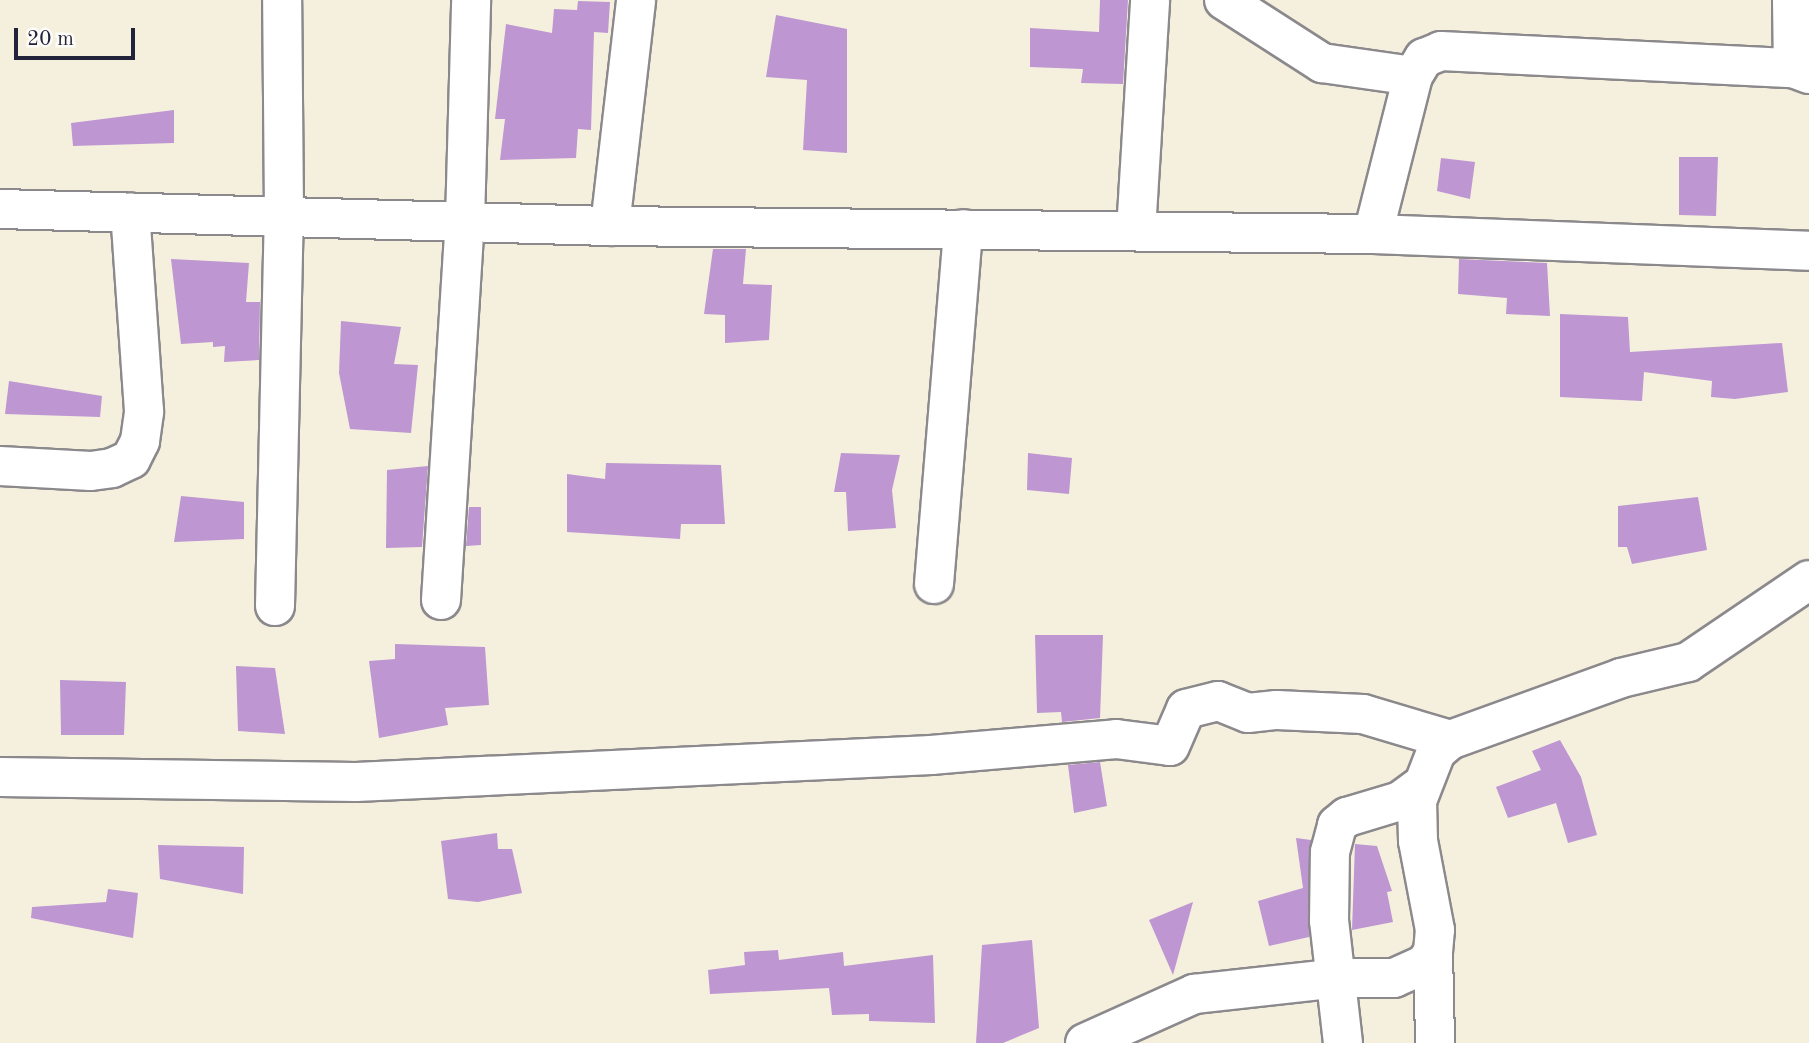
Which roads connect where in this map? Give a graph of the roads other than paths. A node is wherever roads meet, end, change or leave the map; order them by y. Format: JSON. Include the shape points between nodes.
{"nodes":[{"id":1,"x":282,"y":0,"type":"edge"},
{"id":2,"x":471,"y":0,"type":"edge"},
{"id":3,"x":636,"y":0,"type":"edge"},
{"id":4,"x":1150,"y":0,"type":"edge"},
{"id":5,"x":1224,"y":0,"type":"edge"},
{"id":6,"x":1792,"y":0,"type":"edge"},
{"id":7,"x":1801,"y":71,"type":"edge"},
{"id":8,"x":1413,"y":76,"type":"junction"},
{"id":9,"x":0,"y":209,"type":"edge"},
{"id":10,"x":130,"y":212,"type":"junction"},
{"id":11,"x":284,"y":213,"type":"junction"},
{"id":12,"x":465,"y":221,"type":"junction"},
{"id":13,"x":610,"y":226,"type":"junction"},
{"id":14,"x":963,"y":229,"type":"junction"},
{"id":15,"x":1136,"y":231,"type":"junction"},
{"id":16,"x":1373,"y":234,"type":"junction"},
{"id":17,"x":1809,"y":251,"type":"edge"},
{"id":18,"x":0,"y":466,"type":"edge"},
{"id":19,"x":1809,"y":580,"type":"edge"},
{"id":20,"x":934,"y":584,"type":"dead end"},
{"id":21,"x":441,"y":600,"type":"dead end"},
{"id":22,"x":275,"y":606,"type":"dead end"},
{"id":23,"x":1450,"y":740,"type":"junction"},
{"id":24,"x":0,"y":777,"type":"edge"},
{"id":25,"x":1419,"y":787,"type":"junction"},
{"id":26,"x":1433,"y":952,"type":"junction"},
{"id":27,"x":1338,"y":978,"type":"junction"},
{"id":28,"x":1085,"y":1043,"type":"edge"},
{"id":29,"x":1343,"y":1043,"type":"edge"},
{"id":30,"x":1434,"y":1043,"type":"edge"}],
"edges":[{"from":1,"to":11,"type":"street"},
{"from":2,"to":12,"type":"street"},
{"from":3,"to":13,"type":"street"},
{"from":4,"to":15,"type":"street"},
{"from":5,"to":8,"type":"street","via":[[1322,63]]},
{"from":6,"to":7,"type":"street"},
{"from":7,"to":8,"type":"street","via":[[1441,51],[1424,58]]},
{"from":8,"to":16,"type":"street"},
{"from":9,"to":10,"type":"street"},
{"from":10,"to":11,"type":"street"},
{"from":10,"to":18,"type":"street","via":[[145,411],[140,442],[131,460],[91,471]]},
{"from":11,"to":12,"type":"street"},
{"from":11,"to":22,"type":"street"},
{"from":12,"to":13,"type":"street"},
{"from":12,"to":21,"type":"street"},
{"from":13,"to":14,"type":"street"},
{"from":14,"to":15,"type":"street"},
{"from":14,"to":20,"type":"street"},
{"from":15,"to":16,"type":"street"},
{"from":16,"to":17,"type":"street"},
{"from":19,"to":23,"type":"street","via":[[1688,662],[1621,678]]},
{"from":23,"to":24,"type":"street","via":[[1363,714],[1248,713],[1218,701],[1186,709],[1170,746],[1116,739],[931,755],[356,782]]},
{"from":23,"to":25,"type":"street","via":[[1436,752]]},
{"from":25,"to":26,"type":"street","via":[[1418,841],[1435,929]]},
{"from":25,"to":27,"type":"street","via":[[1400,801],[1348,817],[1337,825],[1328,893]]},
{"from":26,"to":27,"type":"street","via":[[1425,964],[1394,978]]},
{"from":26,"to":30,"type":"street"},
{"from":27,"to":28,"type":"street","via":[[1194,994]]},
{"from":27,"to":29,"type":"street"}]}
